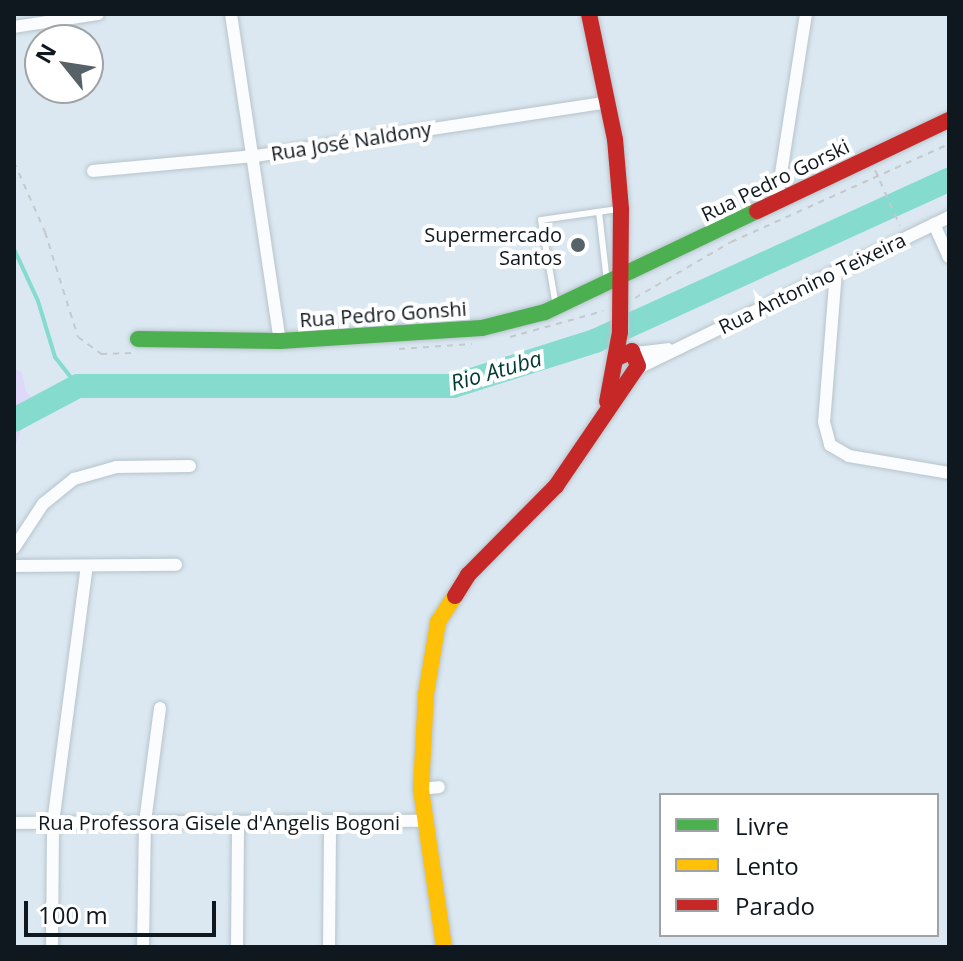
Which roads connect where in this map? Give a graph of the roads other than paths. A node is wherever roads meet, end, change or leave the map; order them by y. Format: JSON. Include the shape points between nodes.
{"nodes":[{"id":1,"x":98,"y":14,"type":"edge"},
{"id":2,"x":231,"y":14,"type":"edge"},
{"id":3,"x":589,"y":14,"type":"edge"},
{"id":4,"x":806,"y":14,"type":"edge"},
{"id":5,"x":14,"y":27,"type":"edge"},
{"id":6,"x":609,"y":102,"type":"junction"},
{"id":7,"x":949,"y":120,"type":"edge"},
{"id":8,"x":256,"y":156,"type":"junction"},
{"id":9,"x":93,"y":171,"type":"dead end"},
{"id":10,"x":777,"y":199,"type":"junction"},
{"id":11,"x":621,"y":209,"type":"junction"},
{"id":12,"x":599,"y":212,"type":"junction"},
{"id":13,"x":949,"y":217,"type":"edge"},
{"id":14,"x":934,"y":224,"type":"junction"},
{"id":15,"x":949,"y":257,"type":"edge"},
{"id":16,"x":836,"y":271,"type":"junction"},
{"id":17,"x":614,"y":282,"type":"junction"},
{"id":18,"x":556,"y":307,"type":"junction"},
{"id":19,"x":280,"y":341,"type":"junction"},
{"id":20,"x":139,"y":346,"type":"road end"},
{"id":21,"x":628,"y":361,"type":"junction"},
{"id":22,"x":190,"y":466,"type":"dead end"},
{"id":23,"x":949,"y":473,"type":"edge"},
{"id":24,"x":14,"y":548,"type":"edge"},
{"id":25,"x":176,"y":565,"type":"dead end"},
{"id":26,"x":14,"y":566,"type":"edge"},
{"id":27,"x":87,"y":566,"type":"junction"},
{"id":28,"x":160,"y":708,"type":"dead end"},
{"id":29,"x":439,"y":787,"type":"dead end"},
{"id":30,"x":421,"y":789,"type":"junction"},
{"id":31,"x":330,"y":821,"type":"junction"},
{"id":32,"x":423,"y":821,"type":"junction"},
{"id":33,"x":145,"y":822,"type":"junction"},
{"id":34,"x":238,"y":822,"type":"junction"},
{"id":35,"x":14,"y":823,"type":"edge"},
{"id":36,"x":53,"y":823,"type":"junction"},
{"id":37,"x":52,"y":947,"type":"edge"},
{"id":38,"x":143,"y":947,"type":"edge"},
{"id":39,"x":237,"y":947,"type":"edge"},
{"id":40,"x":329,"y":947,"type":"edge"},
{"id":41,"x":444,"y":947,"type":"edge"}],
"edges":[{"from":1,"to":5,"type":"street"},
{"from":2,"to":8,"type":"street"},
{"from":3,"to":6,"type":"main road"},
{"from":4,"to":10,"type":"street"},
{"from":6,"to":8,"type":"street","name":"Rua José Naldony"},
{"from":6,"to":11,"type":"main road"},
{"from":7,"to":10,"type":"main road","name":"Rua Pedro Gorski"},
{"from":8,"to":9,"type":"street","name":"Rua José Naldony"},
{"from":8,"to":19,"type":"street"},
{"from":10,"to":17,"type":"main road","name":"Rua Pedro Gorski"},
{"from":11,"to":12,"type":"lane"},
{"from":11,"to":17,"type":"main road"},
{"from":12,"to":17,"type":"lane"},
{"from":12,"to":18,"type":"lane","via":[[541,220]]},
{"from":13,"to":14,"type":"street","name":"Rua Antonino Teixeira"},
{"from":14,"to":15,"type":"street"},
{"from":14,"to":16,"type":"street","name":"Rua Antonino Teixeira"},
{"from":16,"to":21,"type":"street","name":"Rua Antonino Teixeira","via":[[675,348]]},
{"from":16,"to":23,"type":"street","via":[[824,422],[830,445],[849,456]]},
{"from":17,"to":18,"type":"main road","name":"Rua Pedro Gonshi"},
{"from":17,"to":21,"type":"main road"},
{"from":18,"to":19,"type":"main road","name":"Rua Pedro Gonshi","via":[[482,328]]},
{"from":19,"to":20,"type":"main road","name":"Rua Pedro Gonshi"},
{"from":21,"to":30,"type":"main road","via":[[604,411],[556,486],[468,575],[444,607],[426,694]]},
{"from":22,"to":24,"type":"street","via":[[116,467],[74,479],[43,504]]},
{"from":25,"to":27,"type":"street"},
{"from":26,"to":27,"type":"street"},
{"from":27,"to":36,"type":"street"},
{"from":28,"to":33,"type":"street"},
{"from":29,"to":30,"type":"street"},
{"from":30,"to":32,"type":"main road"},
{"from":31,"to":32,"type":"street","name":"Rua Professora Gisele d'Angelis Bogoni"},
{"from":31,"to":34,"type":"street","name":"Rua Professora Gisele d'Angelis Bogoni"},
{"from":31,"to":40,"type":"street"},
{"from":32,"to":41,"type":"main road"},
{"from":33,"to":34,"type":"street","name":"Rua Professora Gisele d'Angelis Bogoni"},
{"from":33,"to":36,"type":"street","name":"Rua Professora Gisele d'Angelis Bogoni"},
{"from":33,"to":38,"type":"street"},
{"from":34,"to":39,"type":"street"},
{"from":35,"to":36,"type":"street","name":"Rua Professora Gisele d'Angelis Bogoni"},
{"from":36,"to":37,"type":"street"}]}
